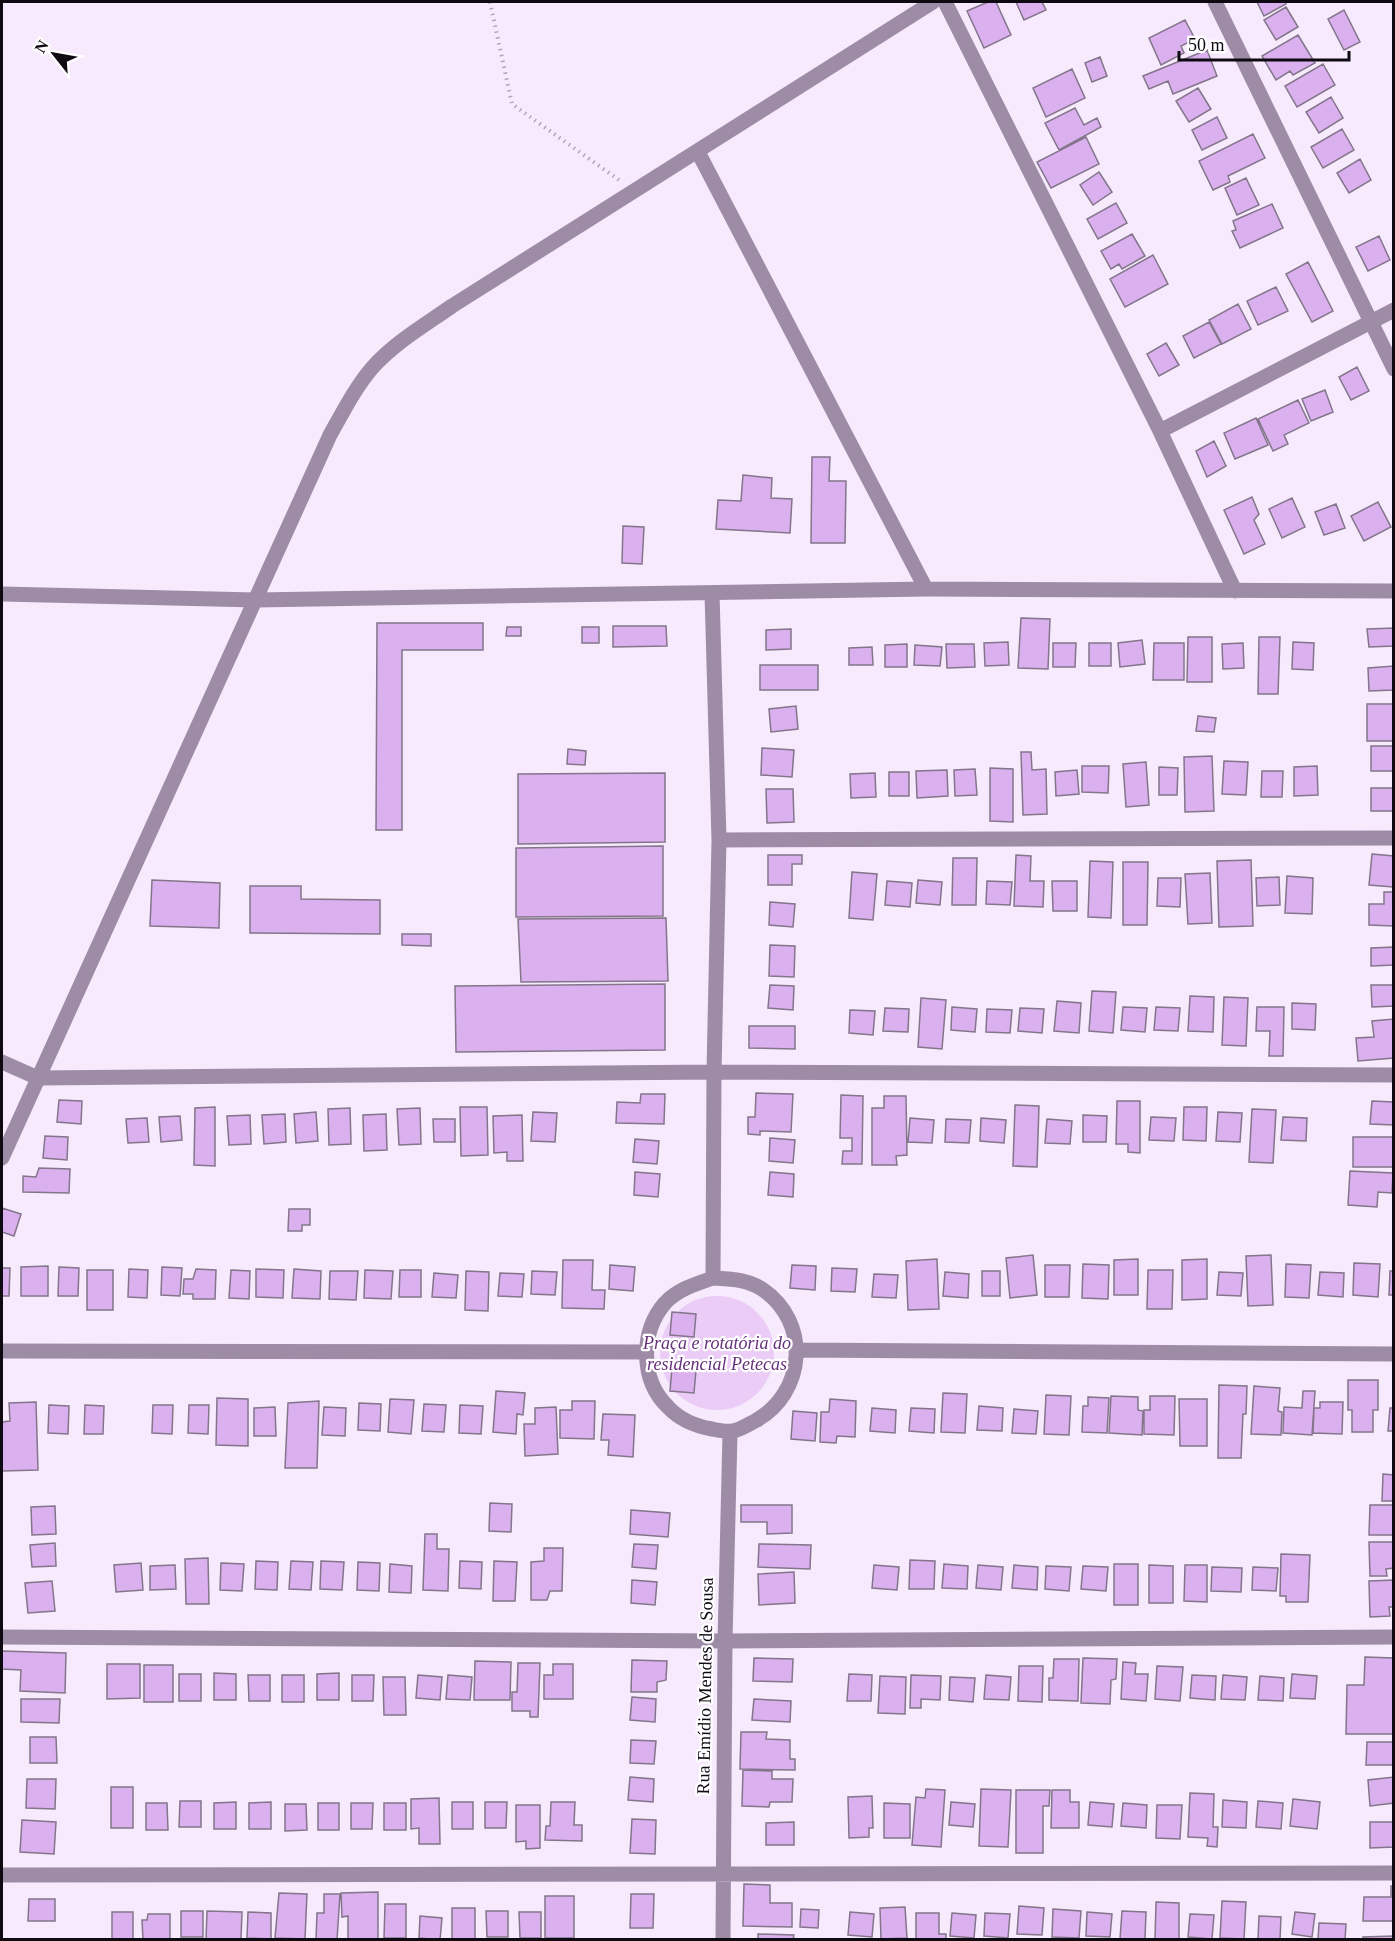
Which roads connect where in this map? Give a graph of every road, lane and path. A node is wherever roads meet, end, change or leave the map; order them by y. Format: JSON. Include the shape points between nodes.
{"nodes":[{"id":1,"x":490,"y":2,"type":"edge"},
{"id":2,"x":933,"y":2,"type":"edge"},
{"id":3,"x":945,"y":2,"type":"edge"},
{"id":4,"x":1215,"y":2,"type":"edge"},
{"id":5,"x":698,"y":152,"type":"junction"},
{"id":6,"x":635,"y":191,"type":"junction"},
{"id":7,"x":1394,"y":310,"type":"edge"},
{"id":8,"x":1370,"y":321,"type":"junction"},
{"id":9,"x":1394,"y":369,"type":"edge"},
{"id":10,"x":1160,"y":431,"type":"junction"},
{"id":11,"x":926,"y":589,"type":"junction"},
{"id":12,"x":1235,"y":591,"type":"junction"},
{"id":13,"x":1394,"y":591,"type":"edge"},
{"id":14,"x":712,"y":593,"type":"junction"},
{"id":15,"x":2,"y":594,"type":"edge"},
{"id":16,"x":256,"y":600,"type":"junction"},
{"id":17,"x":1394,"y":838,"type":"edge"},
{"id":18,"x":719,"y":840,"type":"junction"},
{"id":19,"x":2,"y":1062,"type":"edge"},
{"id":20,"x":714,"y":1072,"type":"junction"},
{"id":21,"x":1394,"y":1075,"type":"edge"},
{"id":22,"x":38,"y":1078,"type":"junction"},
{"id":23,"x":2,"y":1158,"type":"edge"},
{"id":24,"x":713,"y":1278,"type":"junction"},
{"id":25,"x":797,"y":1350,"type":"junction"},
{"id":26,"x":2,"y":1351,"type":"edge"},
{"id":27,"x":646,"y":1352,"type":"junction"},
{"id":28,"x":1394,"y":1354,"type":"edge"},
{"id":29,"x":730,"y":1433,"type":"junction"},
{"id":30,"x":2,"y":1637,"type":"edge"},
{"id":31,"x":1394,"y":1637,"type":"edge"},
{"id":32,"x":725,"y":1641,"type":"junction"},
{"id":33,"x":1394,"y":1873,"type":"edge"},
{"id":34,"x":2,"y":1875,"type":"edge"},
{"id":35,"x":722,"y":1875,"type":"junction"},
{"id":36,"x":723,"y":1940,"type":"edge"}],
"edges":[{"from":1,"to":6,"type":"path","via":[[512,104]]},
{"from":2,"to":5,"type":"street"},
{"from":3,"to":10,"type":"street"},
{"from":4,"to":8,"type":"street"},
{"from":5,"to":6,"type":"street"},
{"from":5,"to":11,"type":"street"},
{"from":6,"to":16,"type":"street","via":[[452,306],[399,343],[372,368],[330,435]]},
{"from":7,"to":8,"type":"street"},
{"from":8,"to":9,"type":"street"},
{"from":8,"to":10,"type":"street"},
{"from":10,"to":12,"type":"street"},
{"from":11,"to":12,"type":"street"},
{"from":11,"to":14,"type":"street"},
{"from":12,"to":13,"type":"street"},
{"from":14,"to":16,"type":"street"},
{"from":14,"to":18,"type":"street"},
{"from":15,"to":16,"type":"street"},
{"from":16,"to":22,"type":"street"},
{"from":17,"to":18,"type":"street"},
{"from":18,"to":20,"type":"street"},
{"from":19,"to":22,"type":"street"},
{"from":20,"to":21,"type":"street"},
{"from":20,"to":22,"type":"street"},
{"from":20,"to":24,"type":"street"},
{"from":22,"to":23,"type":"street"},
{"from":24,"to":25,"type":"street","via":[[738,1279],[761,1288],[780,1304],[792,1326]]},
{"from":24,"to":27,"type":"street","via":[[687,1286],[666,1302],[651,1325]]},
{"from":25,"to":28,"type":"street"},
{"from":25,"to":29,"type":"street","via":[[794,1374],[784,1396],[767,1414]]},
{"from":26,"to":27,"type":"street"},
{"from":27,"to":29,"type":"street","via":[[655,1391],[667,1407],[683,1420]]},
{"from":29,"to":32,"type":"street","name":"Rua Emídio Mendes de Sousa"},
{"from":30,"to":32,"type":"street"},
{"from":31,"to":32,"type":"street"},
{"from":32,"to":35,"type":"street","name":"Rua Emídio Mendes de Sousa"},
{"from":33,"to":35,"type":"street"},
{"from":34,"to":35,"type":"street"},
{"from":35,"to":36,"type":"street","name":"Rua Emídio Mendes de Sousa"}]}
